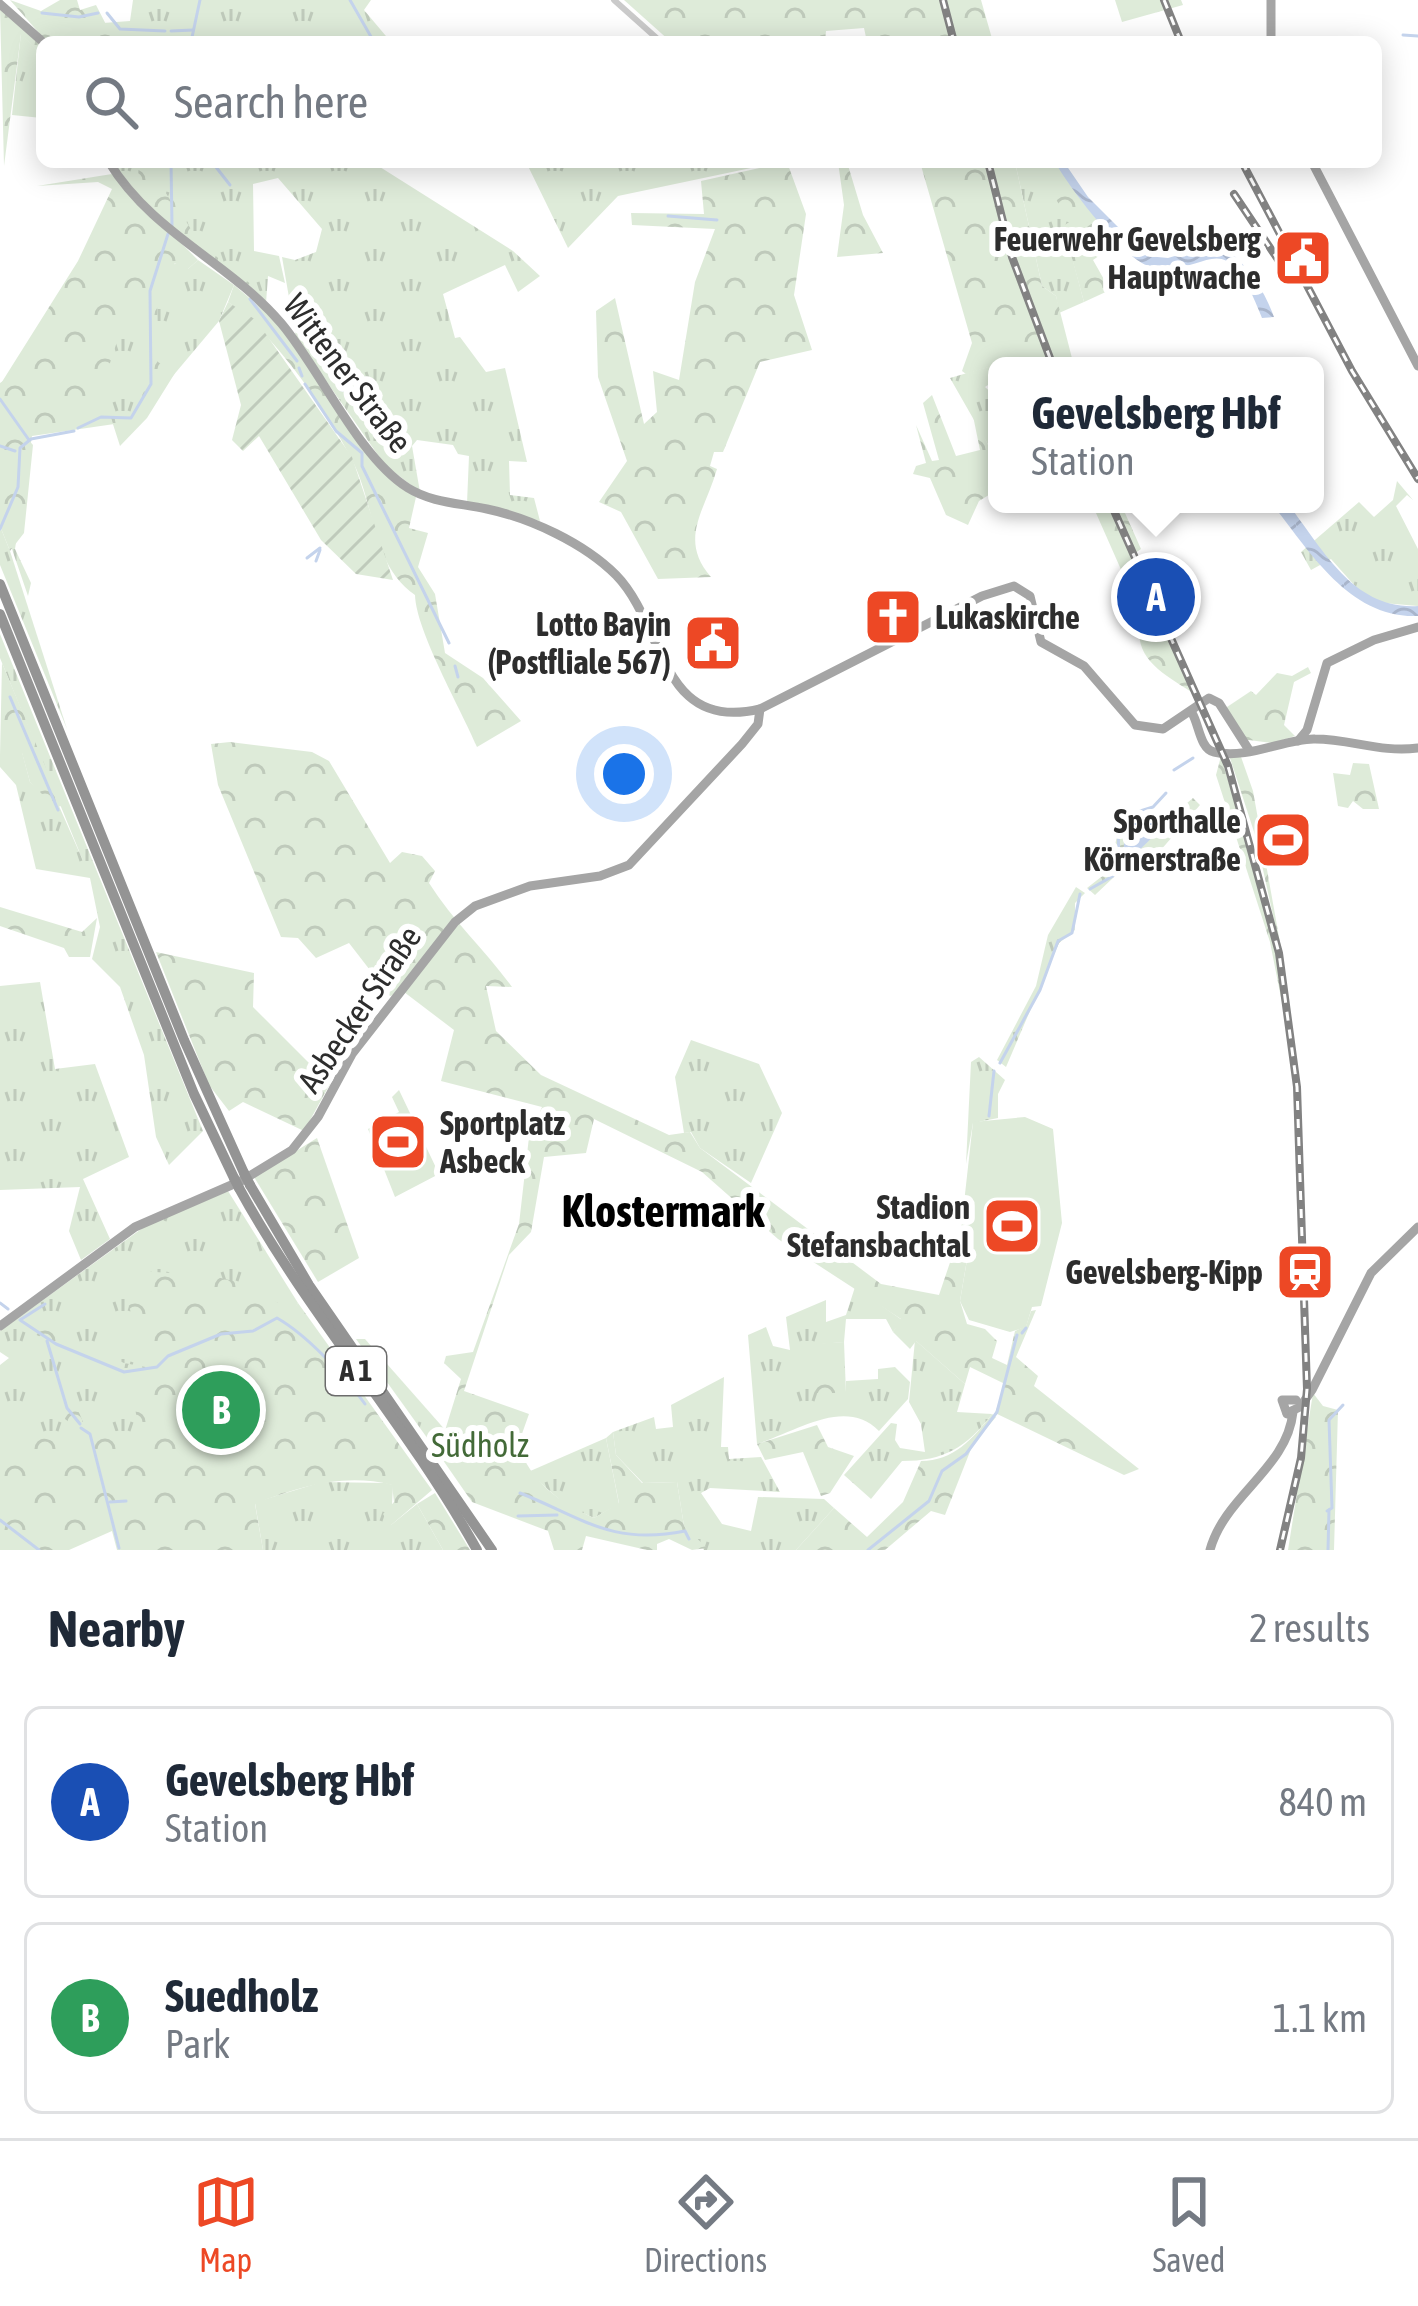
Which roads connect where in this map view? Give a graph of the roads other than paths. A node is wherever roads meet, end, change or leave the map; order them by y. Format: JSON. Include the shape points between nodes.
{"nodes":[{"id":1,"x":614,"y":0,"type":"edge"},
{"id":2,"x":1271,"y":0,"type":"edge"},
{"id":3,"x":0,"y":4,"type":"edge"},
{"id":4,"x":37,"y":36,"type":"edge"},
{"id":5,"x":654,"y":36,"type":"edge"},
{"id":6,"x":1271,"y":36,"type":"edge"},
{"id":7,"x":115,"y":168,"type":"edge"},
{"id":8,"x":1315,"y":168,"type":"edge"},
{"id":9,"x":1418,"y":366,"type":"edge"},
{"id":10,"x":0,"y":584,"type":"edge"},
{"id":11,"x":0,"y":614,"type":"edge"},
{"id":12,"x":1418,"y":627,"type":"edge"},
{"id":13,"x":757,"y":710,"type":"junction"},
{"id":14,"x":1192,"y":710,"type":"junction"},
{"id":15,"x":740,"y":712,"type":"junction"},
{"id":16,"x":754,"y":727,"type":"junction"},
{"id":17,"x":1307,"y":730,"type":"junction"},
{"id":18,"x":1317,"y":738,"type":"junction"},
{"id":19,"x":1237,"y":739,"type":"junction"},
{"id":20,"x":1298,"y":740,"type":"junction"},
{"id":21,"x":1418,"y":748,"type":"edge"},
{"id":22,"x":1230,"y":750,"type":"junction"},
{"id":23,"x":1249,"y":750,"type":"junction"},
{"id":24,"x":146,"y":961,"type":"junction"},
{"id":25,"x":242,"y":1181,"type":"junction"},
{"id":26,"x":1418,"y":1227,"type":"edge"},
{"id":27,"x":0,"y":1326,"type":"edge"},
{"id":28,"x":445,"y":1476,"type":"junction"},
{"id":29,"x":471,"y":1503,"type":"dead end"},
{"id":30,"x":477,"y":1550,"type":"edge"},
{"id":31,"x":491,"y":1550,"type":"edge"},
{"id":32,"x":1210,"y":1550,"type":"edge"}],
"edges":[{"from":1,"to":5,"type":"street"},
{"from":2,"to":6,"type":"main road"},
{"from":3,"to":4,"type":"main road"},
{"from":7,"to":15,"type":"main road","name":"Wittener Straße","via":[[166,230],[277,318],[397,480],[428,498],[530,524],[598,560],[635,600],[681,690],[697,703]]},
{"from":8,"to":9,"type":"main road"},
{"from":10,"to":24,"type":"highway","number":"A 1"},
{"from":11,"to":24,"type":"highway","number":"A 1"},
{"from":12,"to":17,"type":"main road","via":[[1336,655],[1318,679]]},
{"from":13,"to":14,"type":"main road","name":"Wittener Straße","via":[[1011,586],[1030,596],[1044,645],[1084,666],[1136,725],[1159,730]]},
{"from":13,"to":15,"type":"main road","name":"Wittener Straße"},
{"from":13,"to":16,"type":"main road"},
{"from":14,"to":19,"type":"main road","via":[[1209,698],[1219,703]]},
{"from":14,"to":22,"type":"main road","via":[[1208,749]]},
{"from":15,"to":16,"type":"main road"},
{"from":16,"to":27,"type":"main road","name":"Asbecker Straße","via":[[629,865],[530,886],[457,920],[375,1022],[292,1150],[135,1227]]},
{"from":17,"to":18,"type":"main road"},
{"from":17,"to":20,"type":"main road"},
{"from":18,"to":20,"type":"main road"},
{"from":18,"to":21,"type":"main road","via":[[1389,752]]},
{"from":19,"to":22,"type":"main road"},
{"from":19,"to":23,"type":"main road"},
{"from":20,"to":23,"type":"main road"},
{"from":22,"to":23,"type":"main road"},
{"from":24,"to":25,"type":"highway","number":"A 1"},
{"from":25,"to":28,"type":"highway","number":"A 1"},
{"from":25,"to":30,"type":"highway","number":"A 1","via":[[311,1308]]},
{"from":26,"to":32,"type":"main road","via":[[1371,1273],[1276,1456],[1221,1519]]},
{"from":28,"to":29,"type":"highway"},
{"from":28,"to":31,"type":"highway","number":"A 1"}]}
